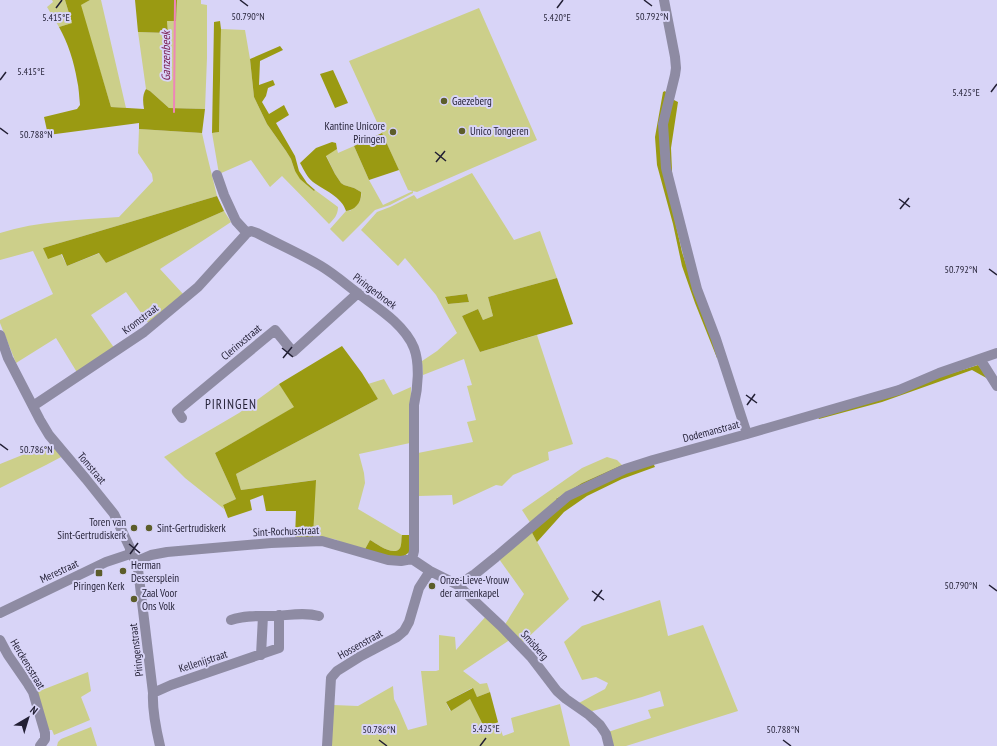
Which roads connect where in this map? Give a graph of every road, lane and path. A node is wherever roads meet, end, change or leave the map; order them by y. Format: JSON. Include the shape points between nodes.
{"nodes":[{"id":1,"x":664,"y":0,"type":"edge"},
{"id":2,"x":217,"y":175,"type":"dead end"},
{"id":3,"x":247,"y":233,"type":"junction"},
{"id":4,"x":358,"y":293,"type":"junction"},
{"id":5,"x":0,"y":335,"type":"edge"},
{"id":6,"x":997,"y":353,"type":"edge"},
{"id":7,"x":980,"y":358,"type":"junction"},
{"id":8,"x":997,"y":386,"type":"edge"},
{"id":9,"x":33,"y":406,"type":"junction"},
{"id":10,"x":182,"y":418,"type":"dead end"},
{"id":11,"x":747,"y":434,"type":"junction"},
{"id":12,"x":130,"y":554,"type":"junction"},
{"id":13,"x":412,"y":559,"type":"junction"},
{"id":14,"x":138,"y":561,"type":"junction"},
{"id":15,"x":430,"y":571,"type":"junction"},
{"id":16,"x":458,"y":585,"type":"junction"},
{"id":17,"x":0,"y":613,"type":"edge"},
{"id":18,"x":279,"y":615,"type":"junction"},
{"id":19,"x":262,"y":616,"type":"junction"},
{"id":20,"x":319,"y":616,"type":"dead end"},
{"id":21,"x":231,"y":620,"type":"dead end"},
{"id":22,"x":0,"y":640,"type":"edge"},
{"id":23,"x":261,"y":655,"type":"junction"},
{"id":24,"x":153,"y":693,"type":"junction"},
{"id":25,"x":40,"y":746,"type":"edge"},
{"id":26,"x":160,"y":746,"type":"edge"},
{"id":27,"x":327,"y":746,"type":"edge"},
{"id":28,"x":609,"y":746,"type":"edge"}],
"edges":[{"from":1,"to":11,"type":"street","via":[[676,68],[663,124],[666,168],[697,289]]},
{"from":2,"to":3,"type":"street","via":[[236,221]]},
{"from":3,"to":4,"type":"street","name":"Piringerbroek","via":[[256,233],[316,264]]},
{"from":3,"to":9,"type":"street","name":"Kromstraat","via":[[198,287],[144,332]]},
{"from":4,"to":10,"type":"street","name":"Clerinxstraat","via":[[292,352],[276,330],[177,411]]},
{"from":4,"to":13,"type":"street","name":"Piringerbroek","via":[[396,323],[410,340],[416,356],[418,385],[414,405]]},
{"from":5,"to":9,"type":"street","name":"Tomstraat","via":[[8,358]]},
{"from":6,"to":7,"type":"street","name":"Dodemanstraat"},
{"from":7,"to":8,"type":"street"},
{"from":7,"to":11,"type":"street","name":"Dodemanstraat","via":[[899,390]]},
{"from":9,"to":12,"type":"street","name":"Tomstraat","via":[[49,435],[114,514],[130,548]]},
{"from":11,"to":16,"type":"street","name":"Dodemanstraat","via":[[646,462],[568,496],[475,574]]},
{"from":12,"to":14,"type":"street"},
{"from":12,"to":17,"type":"street","name":"Merestraat","via":[[106,562]]},
{"from":13,"to":14,"type":"street","name":"Sint-Rochusstraat","via":[[388,560],[322,541],[271,542],[167,552]]},
{"from":13,"to":15,"type":"street"},
{"from":14,"to":24,"type":"street","name":"Piringenstraat"},
{"from":15,"to":16,"type":"street","name":"Smisberg"},
{"from":15,"to":27,"type":"street","name":"Hossenstraat","via":[[420,588],[404,631],[398,637],[360,656],[331,678]]},
{"from":16,"to":28,"type":"street","name":"Smisberg","via":[[526,652],[557,691],[600,725]]},
{"from":18,"to":19,"type":"street"},
{"from":18,"to":20,"type":"street"},
{"from":18,"to":23,"type":"street","name":"Kellenijstraat","via":[[279,648]]},
{"from":19,"to":21,"type":"street"},
{"from":19,"to":23,"type":"street"},
{"from":22,"to":25,"type":"street","name":"Herckensstraat","via":[[33,692],[45,733],[45,739]]},
{"from":23,"to":24,"type":"street","name":"Kellenijstraat"},
{"from":24,"to":26,"type":"street","name":"Piringenstraat","via":[[152,702]]}]}
